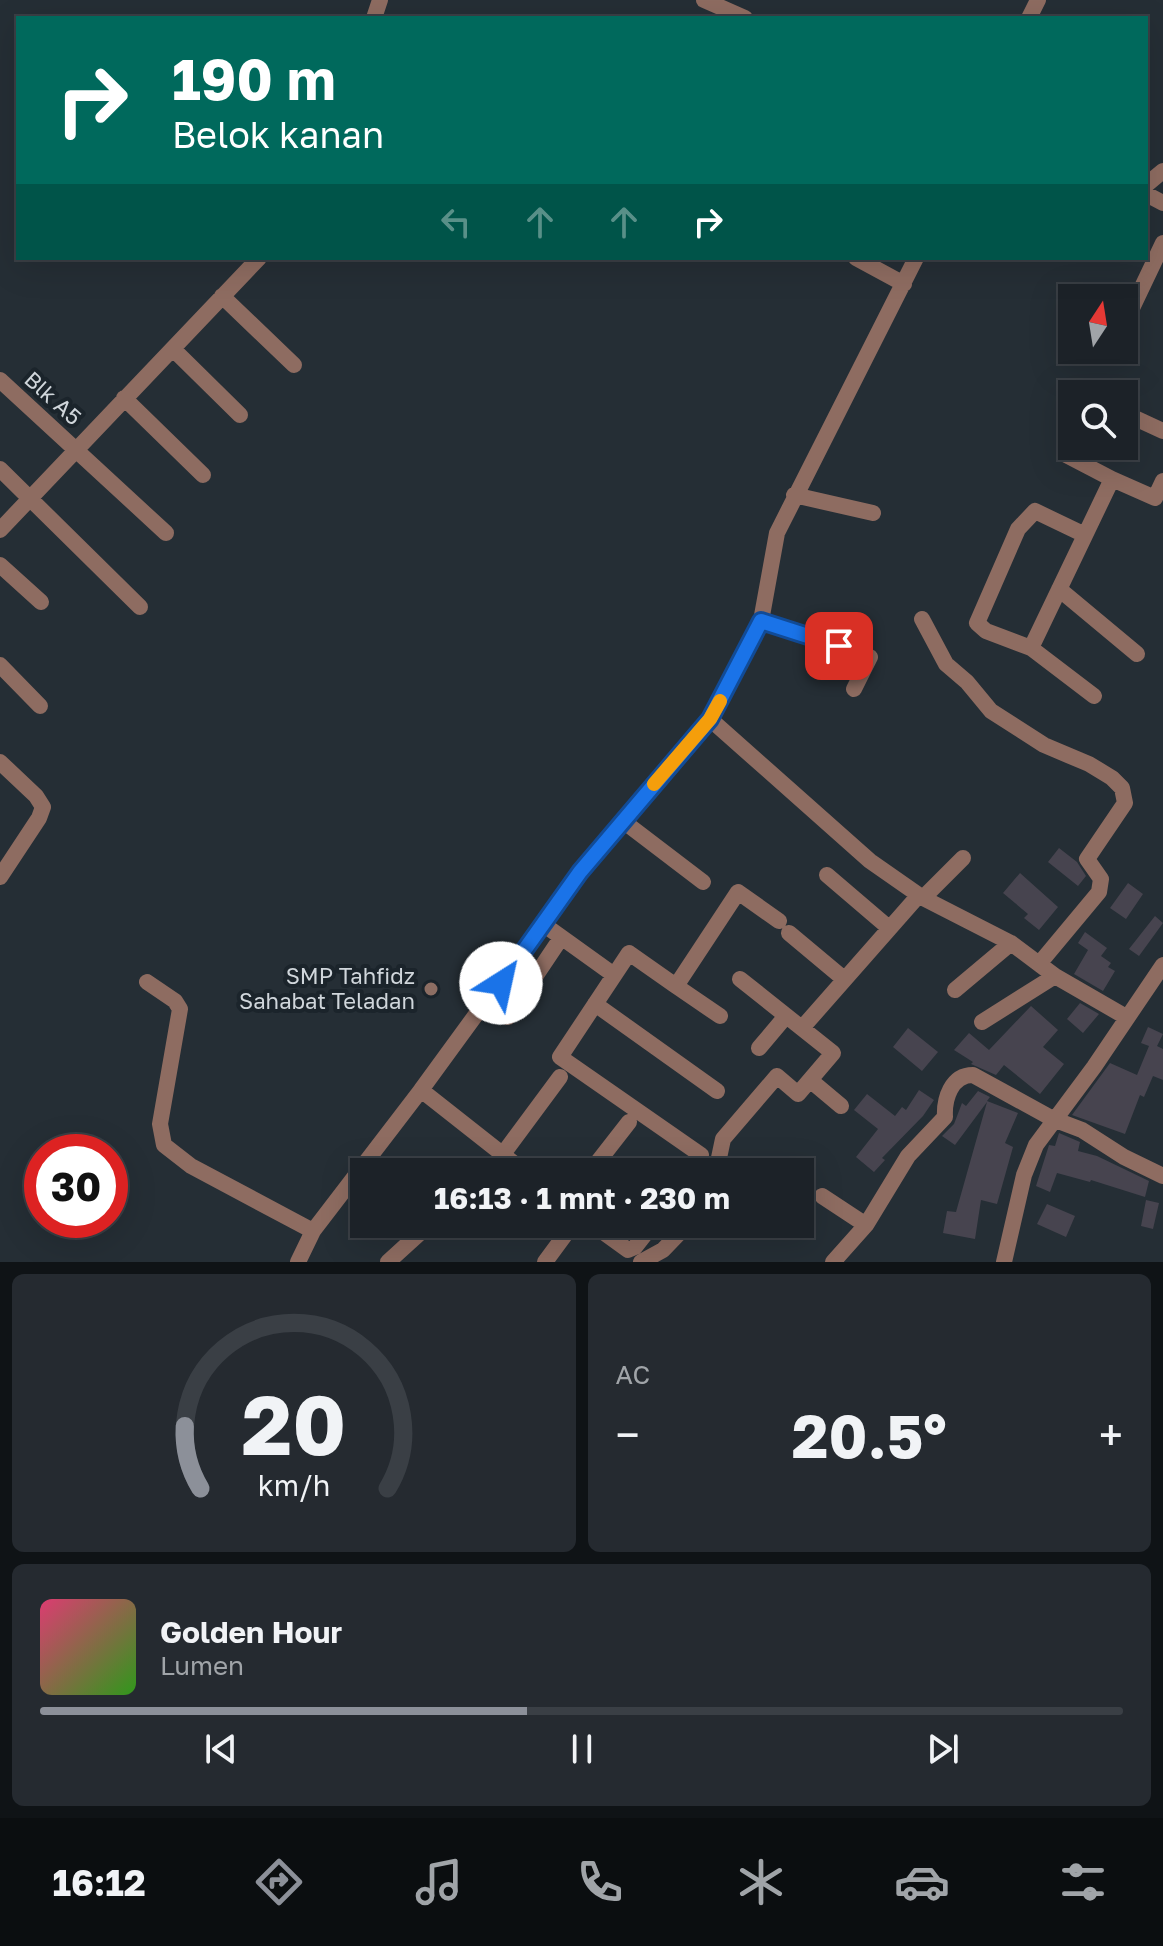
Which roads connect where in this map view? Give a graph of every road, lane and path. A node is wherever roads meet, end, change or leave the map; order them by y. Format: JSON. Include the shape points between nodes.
{"nodes":[{"id":1,"x":704,"y":0,"type":"edge"},
{"id":2,"x":740,"y":16,"type":"edge"},
{"id":3,"x":1163,"y":243,"type":"edge"},
{"id":4,"x":257,"y":260,"type":"edge"},
{"id":5,"x":860,"y":260,"type":"edge"},
{"id":6,"x":915,"y":260,"type":"edge"},
{"id":7,"x":904,"y":284,"type":"junction"},
{"id":8,"x":222,"y":296,"type":"junction"},
{"id":9,"x":1138,"y":296,"type":"edge"},
{"id":10,"x":173,"y":349,"type":"junction"},
{"id":11,"x":294,"y":365,"type":"dead end"},
{"id":12,"x":0,"y":380,"type":"edge"},
{"id":13,"x":124,"y":398,"type":"junction"},
{"id":14,"x":240,"y":415,"type":"dead end"},
{"id":15,"x":1138,"y":419,"type":"edge"},
{"id":16,"x":1163,"y":431,"type":"edge"},
{"id":17,"x":76,"y":449,"type":"junction"},
{"id":18,"x":1076,"y":460,"type":"edge"},
{"id":19,"x":0,"y":469,"type":"edge"},
{"id":20,"x":203,"y":475,"type":"dead end"},
{"id":21,"x":1112,"y":479,"type":"junction"},
{"id":22,"x":1163,"y":481,"type":"edge"},
{"id":23,"x":794,"y":495,"type":"junction"},
{"id":24,"x":31,"y":497,"type":"junction"},
{"id":25,"x":1159,"y":500,"type":"edge"},
{"id":26,"x":873,"y":513,"type":"dead end"},
{"id":27,"x":0,"y":530,"type":"edge"},
{"id":28,"x":166,"y":533,"type":"dead end"},
{"id":29,"x":1085,"y":535,"type":"junction"},
{"id":30,"x":0,"y":565,"type":"edge"},
{"id":31,"x":1059,"y":589,"type":"junction"},
{"id":32,"x":41,"y":602,"type":"dead end"},
{"id":33,"x":140,"y":607,"type":"dead end"},
{"id":34,"x":922,"y":619,"type":"dead end"},
{"id":35,"x":761,"y":621,"type":"junction"},
{"id":36,"x":1031,"y":648,"type":"junction"},
{"id":37,"x":1137,"y":654,"type":"dead end"},
{"id":38,"x":0,"y":665,"type":"edge"},
{"id":39,"x":854,"y":689,"type":"dead end"},
{"id":40,"x":1094,"y":696,"type":"dead end"},
{"id":41,"x":40,"y":706,"type":"dead end"},
{"id":42,"x":710,"y":719,"type":"junction"},
{"id":43,"x":0,"y":762,"type":"edge"},
{"id":44,"x":623,"y":821,"type":"junction"},
{"id":45,"x":963,"y":858,"type":"dead end"},
{"id":46,"x":2,"y":869,"type":"edge"},
{"id":47,"x":827,"y":875,"type":"dead end"},
{"id":48,"x":703,"y":882,"type":"dead end"},
{"id":49,"x":921,"y":896,"type":"junction"},
{"id":50,"x":543,"y":924,"type":"junction"},
{"id":51,"x":889,"y":928,"type":"junction"},
{"id":52,"x":561,"y":938,"type":"junction"},
{"id":53,"x":1011,"y":943,"type":"junction"},
{"id":54,"x":1039,"y":964,"type":"junction"},
{"id":55,"x":1163,"y":965,"type":"edge"},
{"id":56,"x":614,"y":975,"type":"junction"},
{"id":57,"x":1055,"y":976,"type":"junction"},
{"id":58,"x":740,"y":979,"type":"dead end"},
{"id":59,"x":844,"y":979,"type":"junction"},
{"id":60,"x":147,"y":982,"type":"dead end"},
{"id":61,"x":676,"y":986,"type":"junction"},
{"id":62,"x":955,"y":990,"type":"dead end"},
{"id":63,"x":595,"y":1004,"type":"junction"},
{"id":64,"x":720,"y":1016,"type":"dead end"},
{"id":65,"x":786,"y":1016,"type":"junction"},
{"id":66,"x":508,"y":1017,"type":"dead end"},
{"id":67,"x":1126,"y":1017,"type":"junction"},
{"id":68,"x":982,"y":1022,"type":"dead end"},
{"id":69,"x":802,"y":1028,"type":"junction"},
{"id":70,"x":759,"y":1048,"type":"dead end"},
{"id":71,"x":560,"y":1077,"type":"dead end"},
{"id":72,"x":810,"y":1080,"type":"junction"},
{"id":73,"x":421,"y":1090,"type":"junction"},
{"id":74,"x":717,"y":1091,"type":"dead end"},
{"id":75,"x":841,"y":1106,"type":"dead end"},
{"id":76,"x":1053,"y":1119,"type":"junction"},
{"id":77,"x":629,"y":1122,"type":"dead end"},
{"id":78,"x":701,"y":1155,"type":"dead end"},
{"id":79,"x":504,"y":1158,"type":"edge"},
{"id":80,"x":516,"y":1158,"type":"edge"},
{"id":81,"x":601,"y":1158,"type":"edge"},
{"id":82,"x":719,"y":1158,"type":"edge"},
{"id":83,"x":1163,"y":1176,"type":"edge"},
{"id":84,"x":822,"y":1196,"type":"dead end"},
{"id":85,"x":866,"y":1225,"type":"junction"},
{"id":86,"x":313,"y":1231,"type":"junction"},
{"id":87,"x":414,"y":1238,"type":"edge"},
{"id":88,"x":563,"y":1238,"type":"edge"},
{"id":89,"x":611,"y":1238,"type":"edge"},
{"id":90,"x":642,"y":1238,"type":"edge"},
{"id":91,"x":675,"y":1238,"type":"edge"},
{"id":92,"x":298,"y":1262,"type":"edge"},
{"id":93,"x":388,"y":1262,"type":"edge"},
{"id":94,"x":545,"y":1262,"type":"edge"},
{"id":95,"x":641,"y":1262,"type":"edge"},
{"id":96,"x":833,"y":1262,"type":"edge"},
{"id":97,"x":1004,"y":1262,"type":"edge"}],
"edges":[{"from":1,"to":2,"type":"street"},
{"from":3,"to":9,"type":"street"},
{"from":4,"to":8,"type":"street"},
{"from":5,"to":7,"type":"street"},
{"from":6,"to":7,"type":"street"},
{"from":7,"to":23,"type":"street"},
{"from":8,"to":10,"type":"street"},
{"from":8,"to":11,"type":"street"},
{"from":10,"to":13,"type":"street"},
{"from":10,"to":14,"type":"street"},
{"from":12,"to":17,"type":"street","name":"Blk A5"},
{"from":13,"to":17,"type":"street"},
{"from":13,"to":20,"type":"street"},
{"from":15,"to":16,"type":"street"},
{"from":17,"to":24,"type":"street"},
{"from":17,"to":28,"type":"street","name":"Blk A5"},
{"from":18,"to":21,"type":"street"},
{"from":19,"to":24,"type":"street"},
{"from":21,"to":25,"type":"street"},
{"from":21,"to":29,"type":"street"},
{"from":22,"to":25,"type":"street"},
{"from":23,"to":26,"type":"street"},
{"from":23,"to":35,"type":"street","via":[[777,533]]},
{"from":24,"to":27,"type":"street"},
{"from":24,"to":33,"type":"street"},
{"from":29,"to":31,"type":"street"},
{"from":29,"to":36,"type":"street","via":[[1035,511],[1018,529],[977,623]]},
{"from":30,"to":32,"type":"street"},
{"from":31,"to":36,"type":"street"},
{"from":31,"to":37,"type":"street"},
{"from":34,"to":54,"type":"street","via":[[946,664],[991,711],[1044,745],[1089,764],[1119,783],[1125,793],[1125,803],[1087,859],[1101,879],[1099,892]]},
{"from":35,"to":39,"type":"street","via":[[870,657]]},
{"from":35,"to":42,"type":"street"},
{"from":36,"to":40,"type":"street"},
{"from":38,"to":41,"type":"street"},
{"from":42,"to":44,"type":"street"},
{"from":42,"to":49,"type":"street","via":[[870,861]]},
{"from":43,"to":46,"type":"street","via":[[43,807]]},
{"from":44,"to":48,"type":"street"},
{"from":44,"to":50,"type":"street"},
{"from":45,"to":49,"type":"street"},
{"from":47,"to":51,"type":"street"},
{"from":49,"to":51,"type":"street"},
{"from":49,"to":53,"type":"street"},
{"from":50,"to":52,"type":"street"},
{"from":50,"to":73,"type":"street"},
{"from":51,"to":59,"type":"street"},
{"from":52,"to":56,"type":"street"},
{"from":52,"to":66,"type":"street"},
{"from":53,"to":54,"type":"street"},
{"from":53,"to":62,"type":"street"},
{"from":54,"to":57,"type":"street"},
{"from":55,"to":67,"type":"street"},
{"from":56,"to":61,"type":"street","via":[[629,953]]},
{"from":56,"to":63,"type":"street"},
{"from":57,"to":67,"type":"street"},
{"from":57,"to":68,"type":"street"},
{"from":58,"to":65,"type":"street"},
{"from":59,"to":61,"type":"street","via":[[738,892]]},
{"from":59,"to":69,"type":"street"},
{"from":60,"to":86,"type":"street","via":[[180,1009],[160,1124],[164,1145],[191,1166]]},
{"from":61,"to":64,"type":"street"},
{"from":63,"to":74,"type":"street"},
{"from":63,"to":78,"type":"street","via":[[560,1057]]},
{"from":65,"to":69,"type":"street"},
{"from":65,"to":70,"type":"street"},
{"from":67,"to":76,"type":"street"},
{"from":69,"to":72,"type":"street","via":[[833,1053]]},
{"from":71,"to":80,"type":"street"},
{"from":72,"to":75,"type":"street"},
{"from":72,"to":82,"type":"street","via":[[798,1094],[777,1076],[723,1139]]},
{"from":73,"to":79,"type":"street"},
{"from":73,"to":86,"type":"street"},
{"from":76,"to":83,"type":"street"},
{"from":76,"to":85,"type":"street","via":[[964,1075],[946,1097],[945,1117],[908,1156]]},
{"from":76,"to":97,"type":"street","via":[[1024,1175]]},
{"from":77,"to":81,"type":"street"},
{"from":84,"to":85,"type":"street"},
{"from":85,"to":96,"type":"street"},
{"from":86,"to":92,"type":"street"},
{"from":87,"to":93,"type":"street"},
{"from":88,"to":94,"type":"street"},
{"from":89,"to":90,"type":"street","via":[[628,1250]]},
{"from":91,"to":95,"type":"street"}]}
